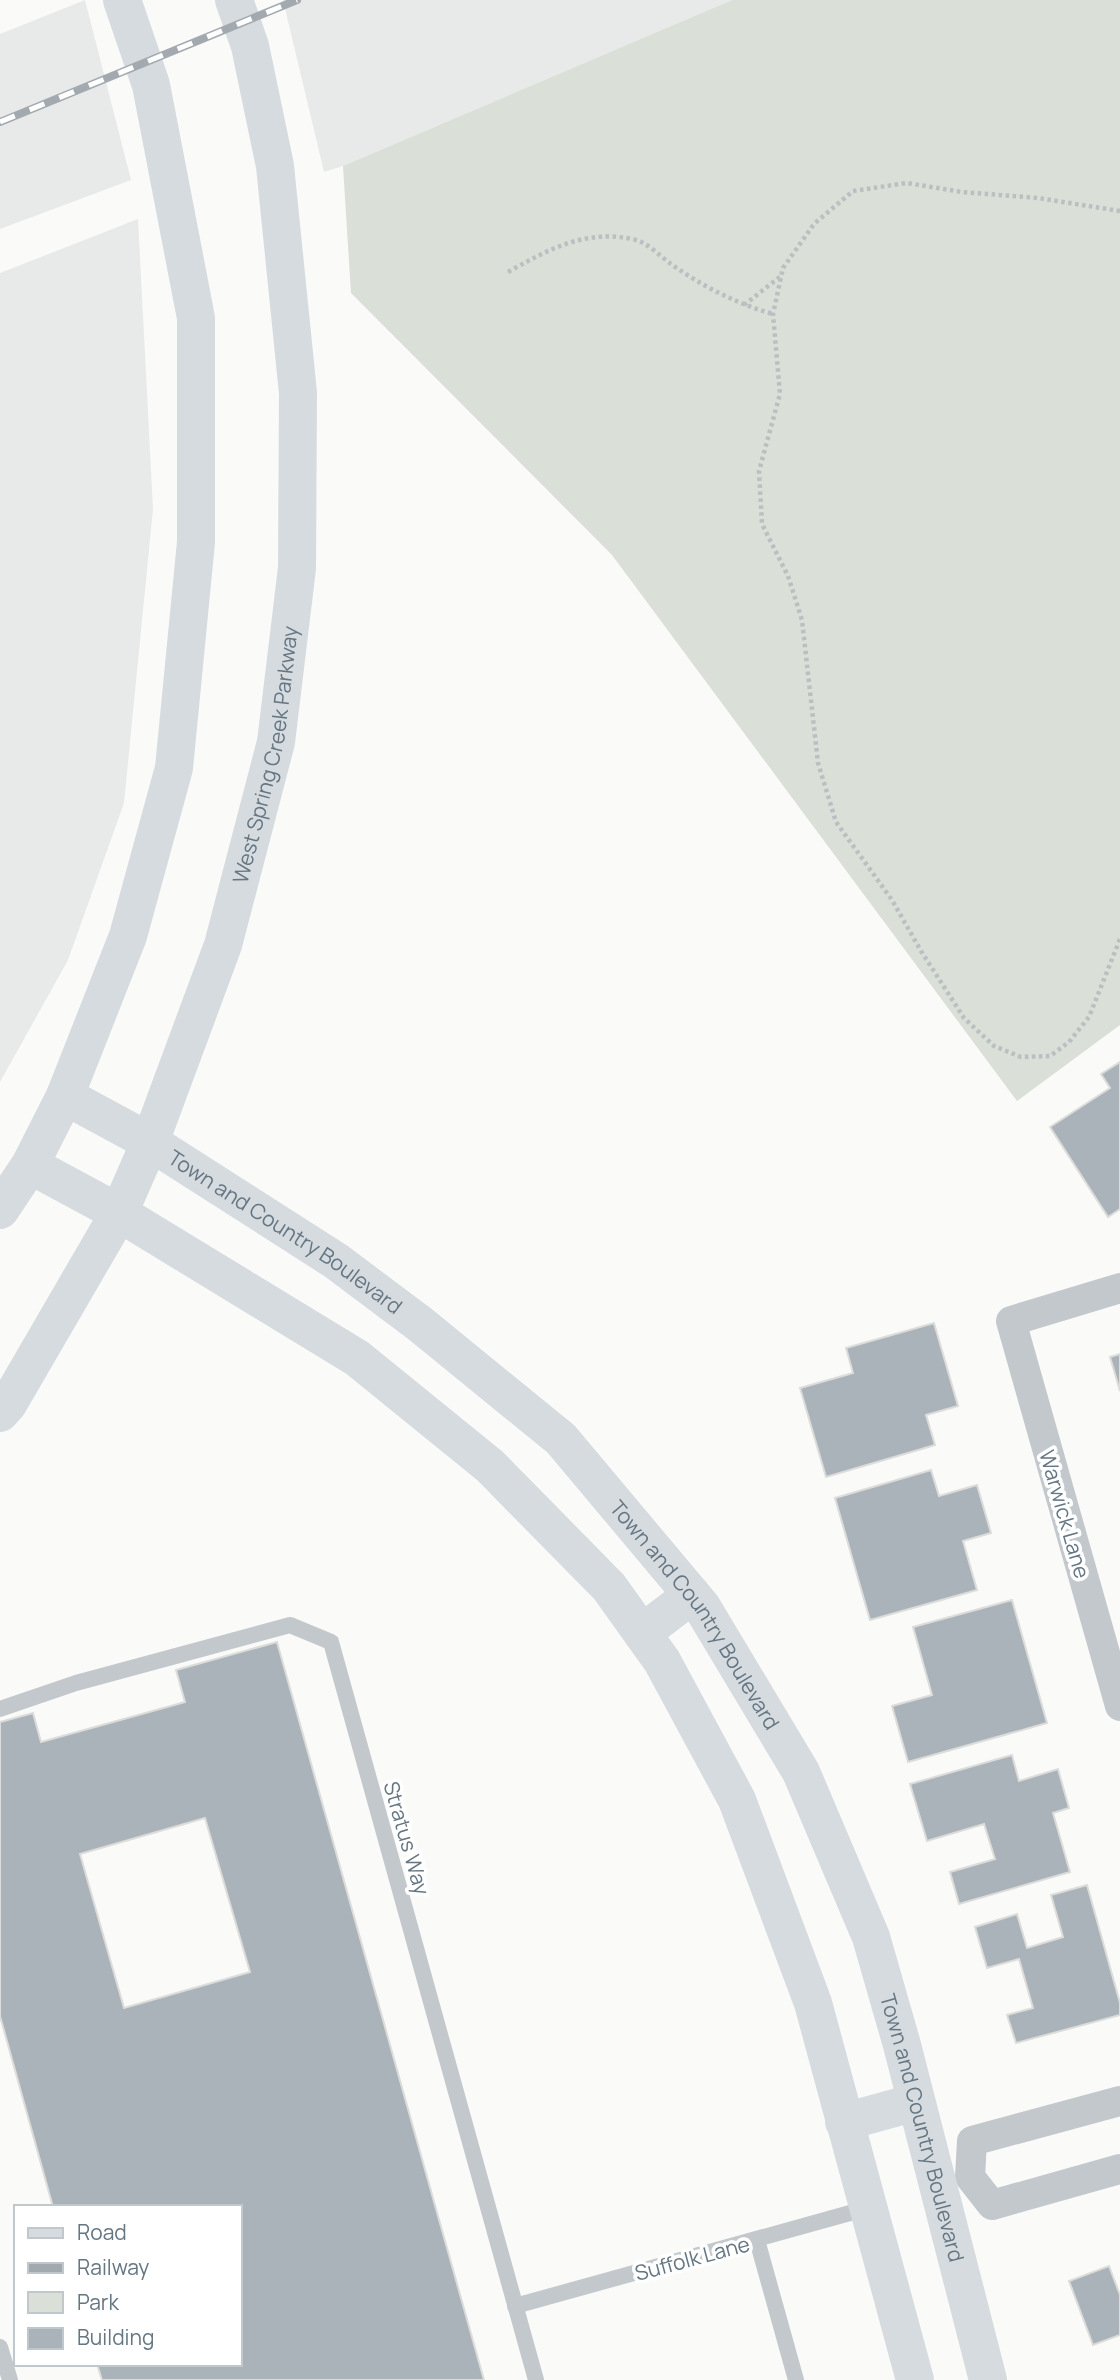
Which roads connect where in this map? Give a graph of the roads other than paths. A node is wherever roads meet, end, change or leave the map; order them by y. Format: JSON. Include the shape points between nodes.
{"nodes":[{"id":1,"x":122,"y":0,"type":"edge"},
{"id":2,"x":234,"y":0,"type":"edge"},
{"id":3,"x":65,"y":1096,"type":"junction"},
{"id":4,"x":150,"y":1142,"type":"junction"},
{"id":5,"x":30,"y":1165,"type":"junction"},
{"id":6,"x":0,"y":1210,"type":"edge"},
{"id":7,"x":119,"y":1213,"type":"junction"},
{"id":8,"x":1120,"y":1288,"type":"edge"},
{"id":9,"x":0,"y":1413,"type":"edge"},
{"id":10,"x":692,"y":1595,"type":"junction"},
{"id":11,"x":642,"y":1633,"type":"junction"},
{"id":12,"x":1120,"y":1706,"type":"edge"},
{"id":13,"x":0,"y":1709,"type":"edge"},
{"id":14,"x":1120,"y":2101,"type":"edge"},
{"id":15,"x":916,"y":2102,"type":"junction"},
{"id":16,"x":845,"y":2122,"type":"junction"},
{"id":17,"x":1120,"y":2169,"type":"edge"},
{"id":18,"x":954,"y":2182,"type":"junction"},
{"id":19,"x":868,"y":2208,"type":"junction"},
{"id":20,"x":757,"y":2240,"type":"junction"},
{"id":21,"x":515,"y":2306,"type":"junction"},
{"id":22,"x":0,"y":2347,"type":"edge"},
{"id":23,"x":10,"y":2380,"type":"edge"},
{"id":24,"x":536,"y":2380,"type":"edge"},
{"id":25,"x":796,"y":2380,"type":"edge"},
{"id":26,"x":915,"y":2380,"type":"edge"},
{"id":27,"x":988,"y":2380,"type":"edge"}],
"edges":[{"from":1,"to":3,"type":"main road","via":[[151,85],[196,318],[196,542],[174,768],[128,936]]},
{"from":2,"to":4,"type":"main road","name":"West Spring Creek Parkway","via":[[250,46],[275,166],[298,393],[297,568],[276,741],[223,945]]},
{"from":3,"to":4,"type":"main road","name":"Town and Country Boulevard"},
{"from":3,"to":5,"type":"main road"},
{"from":4,"to":7,"type":"main road","name":"West Spring Creek Parkway"},
{"from":4,"to":10,"type":"main road","name":"Town and Country Boulevard","via":[[336,1261],[561,1439]]},
{"from":5,"to":6,"type":"main road"},
{"from":5,"to":7,"type":"main road"},
{"from":7,"to":9,"type":"main road","name":"West Spring Creek Parkway"},
{"from":7,"to":11,"type":"main road","via":[[357,1358],[490,1466],[608,1587]]},
{"from":8,"to":12,"type":"street","name":"Warwick Lane","via":[[1011,1321]]},
{"from":10,"to":11,"type":"main road"},
{"from":10,"to":15,"type":"main road","name":"Town and Country Boulevard","via":[[801,1772],[871,1937]]},
{"from":11,"to":16,"type":"main road","via":[[663,1661],[737,1800],[813,2003]]},
{"from":13,"to":21,"type":"lane","name":"Stratus Way","via":[[76,1683],[290,1625],[331,1642]]},
{"from":14,"to":18,"type":"street","via":[[972,2141]]},
{"from":15,"to":16,"type":"main road"},
{"from":15,"to":18,"type":"main road","name":"Town and Country Boulevard"},
{"from":16,"to":19,"type":"main road"},
{"from":17,"to":18,"type":"street","via":[[992,2205]]},
{"from":18,"to":27,"type":"main road","name":"Town and Country Boulevard"},
{"from":19,"to":20,"type":"lane","name":"Suffolk Lane"},
{"from":19,"to":26,"type":"main road"},
{"from":20,"to":21,"type":"lane","name":"Suffolk Lane"},
{"from":20,"to":25,"type":"lane"},
{"from":21,"to":24,"type":"lane","name":"Stratus Way"},
{"from":22,"to":23,"type":"lane"}]}
